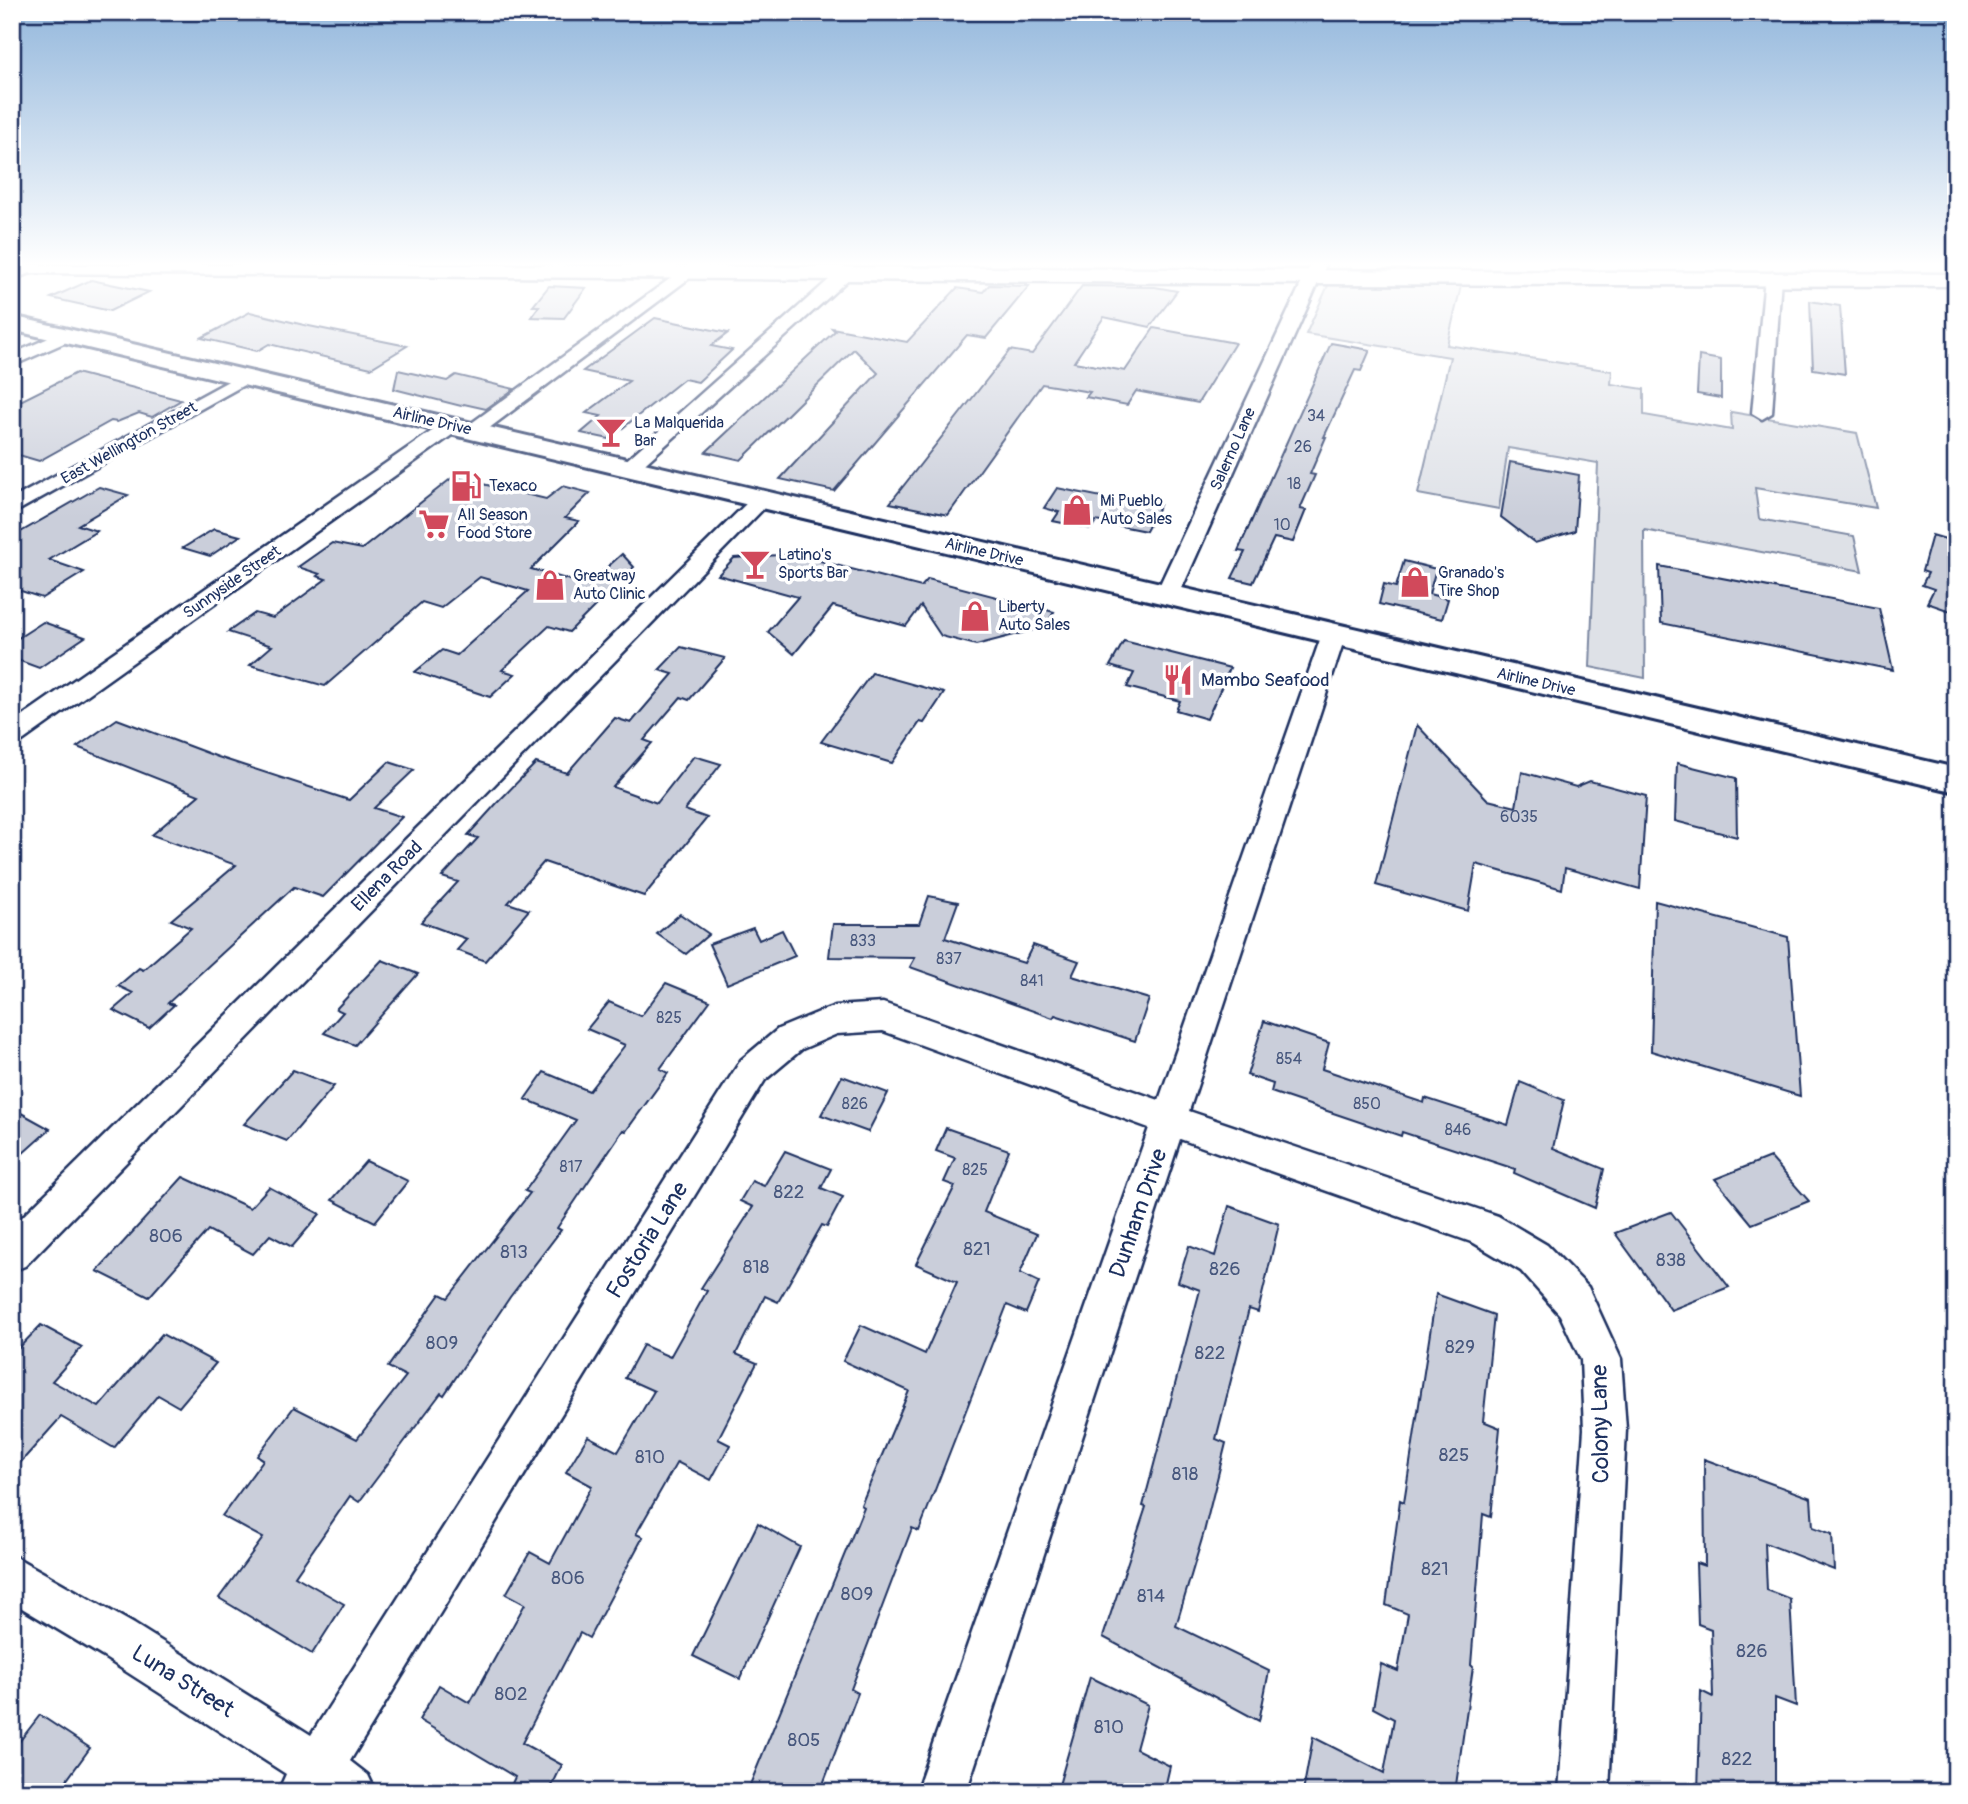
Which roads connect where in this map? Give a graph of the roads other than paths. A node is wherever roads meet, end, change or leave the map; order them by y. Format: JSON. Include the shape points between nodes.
{"nodes":[{"id":1,"x":37,"y":349,"type":"edge"},
{"id":2,"x":127,"y":349,"type":"edge"},
{"id":3,"x":578,"y":349,"type":"edge"},
{"id":4,"x":761,"y":349,"type":"edge"},
{"id":5,"x":1279,"y":349,"type":"edge"},
{"id":6,"x":1767,"y":349,"type":"edge"},
{"id":7,"x":12,"y":361,"type":"edge"},
{"id":8,"x":246,"y":377,"type":"junction"},
{"id":9,"x":1762,"y":413,"type":"dead end"},
{"id":10,"x":462,"y":429,"type":"junction"},
{"id":11,"x":629,"y":468,"type":"junction"},
{"id":12,"x":762,"y":499,"type":"junction"},
{"id":13,"x":12,"y":508,"type":"edge"},
{"id":14,"x":1167,"y":595,"type":"junction"},
{"id":15,"x":1334,"y":634,"type":"junction"},
{"id":16,"x":12,"y":736,"type":"edge"},
{"id":17,"x":1956,"y":780,"type":"edge"},
{"id":18,"x":1170,"y":1120,"type":"junction"},
{"id":19,"x":12,"y":1253,"type":"edge"},
{"id":20,"x":12,"y":1577,"type":"edge"},
{"id":21,"x":324,"y":1784,"type":"edge"},
{"id":22,"x":941,"y":1792,"type":"edge"},
{"id":23,"x":1584,"y":1792,"type":"edge"}],
"edges":[{"from":1,"to":7,"type":"street"},
{"from":2,"to":8,"type":"main road","name":"Airline Drive"},
{"from":3,"to":10,"type":"street","name":"Sunnyside Street"},
{"from":4,"to":11,"type":"street"},
{"from":5,"to":14,"type":"street","name":"Salerno Lane"},
{"from":6,"to":9,"type":"street"},
{"from":8,"to":10,"type":"main road","name":"Airline Drive"},
{"from":8,"to":13,"type":"street","name":"East Wellington Street"},
{"from":10,"to":11,"type":"main road","name":"Airline Drive"},
{"from":10,"to":16,"type":"street","name":"Sunnyside Street"},
{"from":11,"to":12,"type":"main road","name":"Airline Drive"},
{"from":12,"to":14,"type":"main road","name":"Airline Drive"},
{"from":12,"to":19,"type":"street","name":"Ellena Road"},
{"from":14,"to":15,"type":"main road","name":"Airline Drive"},
{"from":15,"to":17,"type":"main road","name":"Airline Drive"},
{"from":15,"to":18,"type":"street","name":"Dunham Drive"},
{"from":18,"to":21,"type":"street","name":"Fostoria Lane","via":[[883,1017],[835,1020],[790,1039],[753,1070]]},
{"from":18,"to":22,"type":"street","name":"Dunham Drive"},
{"from":18,"to":23,"type":"street","name":"Colony Lane","via":[[1486,1229],[1534,1258],[1574,1301],[1601,1359],[1605,1429]]},
{"from":20,"to":21,"type":"street","name":"Luna Street","via":[[118,1640]]}]}
